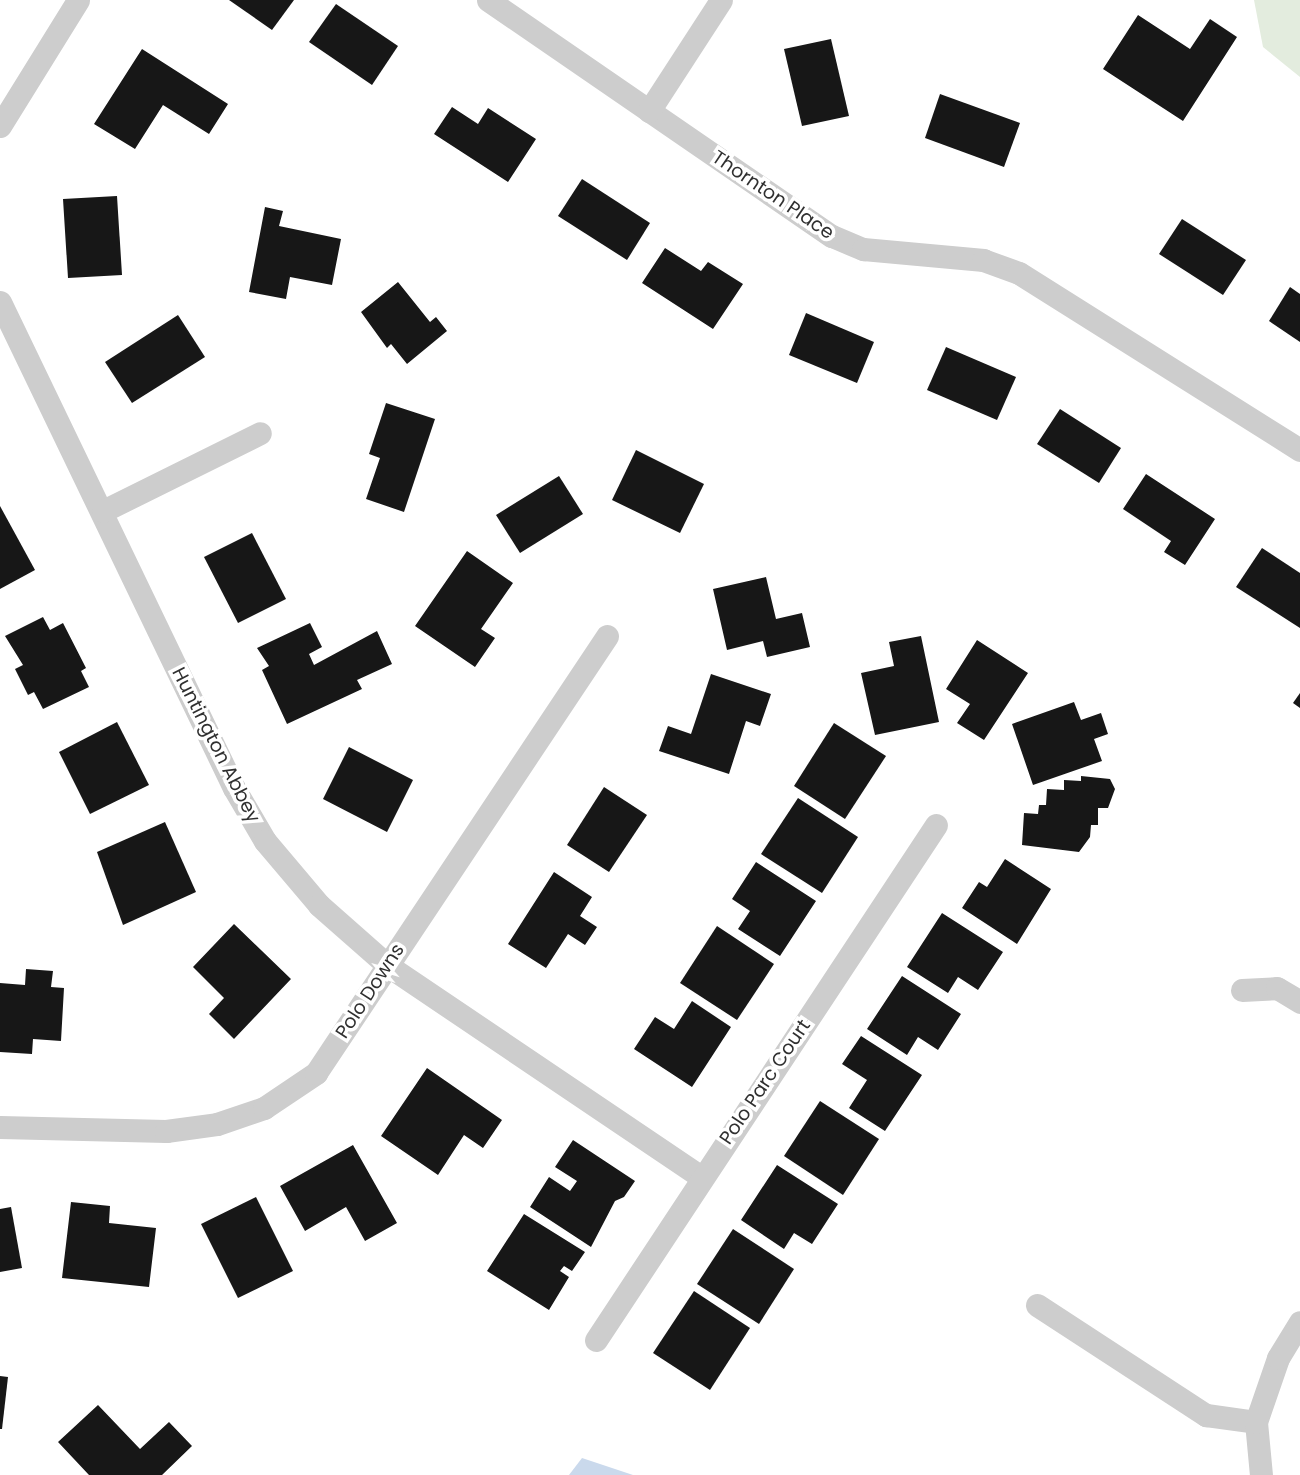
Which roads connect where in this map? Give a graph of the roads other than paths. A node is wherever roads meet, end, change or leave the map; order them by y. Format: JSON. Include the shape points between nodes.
{"nodes":[{"id":1,"x":78,"y":0,"type":"edge"},
{"id":2,"x":488,"y":0,"type":"edge"},
{"id":3,"x":721,"y":0,"type":"edge"},
{"id":4,"x":649,"y":111,"type":"junction"},
{"id":5,"x":0,"y":126,"type":"edge"},
{"id":6,"x":0,"y":302,"type":"edge"},
{"id":7,"x":260,"y":433,"type":"dead end"},
{"id":8,"x":1300,"y":450,"type":"edge"},
{"id":9,"x":103,"y":511,"type":"junction"},
{"id":10,"x":607,"y":636,"type":"dead end"},
{"id":11,"x":936,"y":825,"type":"dead end"},
{"id":12,"x":387,"y":965,"type":"junction"},
{"id":13,"x":1242,"y":990,"type":"dead end"},
{"id":14,"x":1300,"y":1002,"type":"edge"},
{"id":15,"x":0,"y":1127,"type":"edge"},
{"id":16,"x":701,"y":1177,"type":"junction"},
{"id":17,"x":1037,"y":1305,"type":"dead end"},
{"id":18,"x":1300,"y":1322,"type":"edge"},
{"id":19,"x":596,"y":1340,"type":"dead end"},
{"id":20,"x":1256,"y":1422,"type":"junction"},
{"id":21,"x":1261,"y":1475,"type":"edge"}],
"edges":[{"from":1,"to":5,"type":"street","via":[[15,95]]},
{"from":2,"to":4,"type":"street","name":"Thornton Place"},
{"from":3,"to":4,"type":"street"},
{"from":4,"to":8,"type":"street","name":"Thornton Place","via":[[832,236],[863,249],[983,260],[1019,273]]},
{"from":6,"to":9,"type":"street","name":"Huntington Abbey"},
{"from":7,"to":9,"type":"street"},
{"from":9,"to":12,"type":"street","name":"Huntington Abbey","via":[[234,788],[265,841],[319,905]]},
{"from":10,"to":12,"type":"street","name":"Polo Downs"},
{"from":11,"to":16,"type":"street","name":"Polo Parc Court"},
{"from":12,"to":15,"type":"street","name":"Polo Downs","via":[[316,1073],[264,1108],[217,1124],[166,1130]]},
{"from":12,"to":16,"type":"street","name":"Huntington Abbey"},
{"from":13,"to":14,"type":"street","via":[[1277,988]]},
{"from":16,"to":19,"type":"street","name":"Polo Parc Court"},
{"from":17,"to":20,"type":"street","via":[[1206,1415]]},
{"from":18,"to":20,"type":"street","via":[[1278,1358]]},
{"from":20,"to":21,"type":"street"}]}
